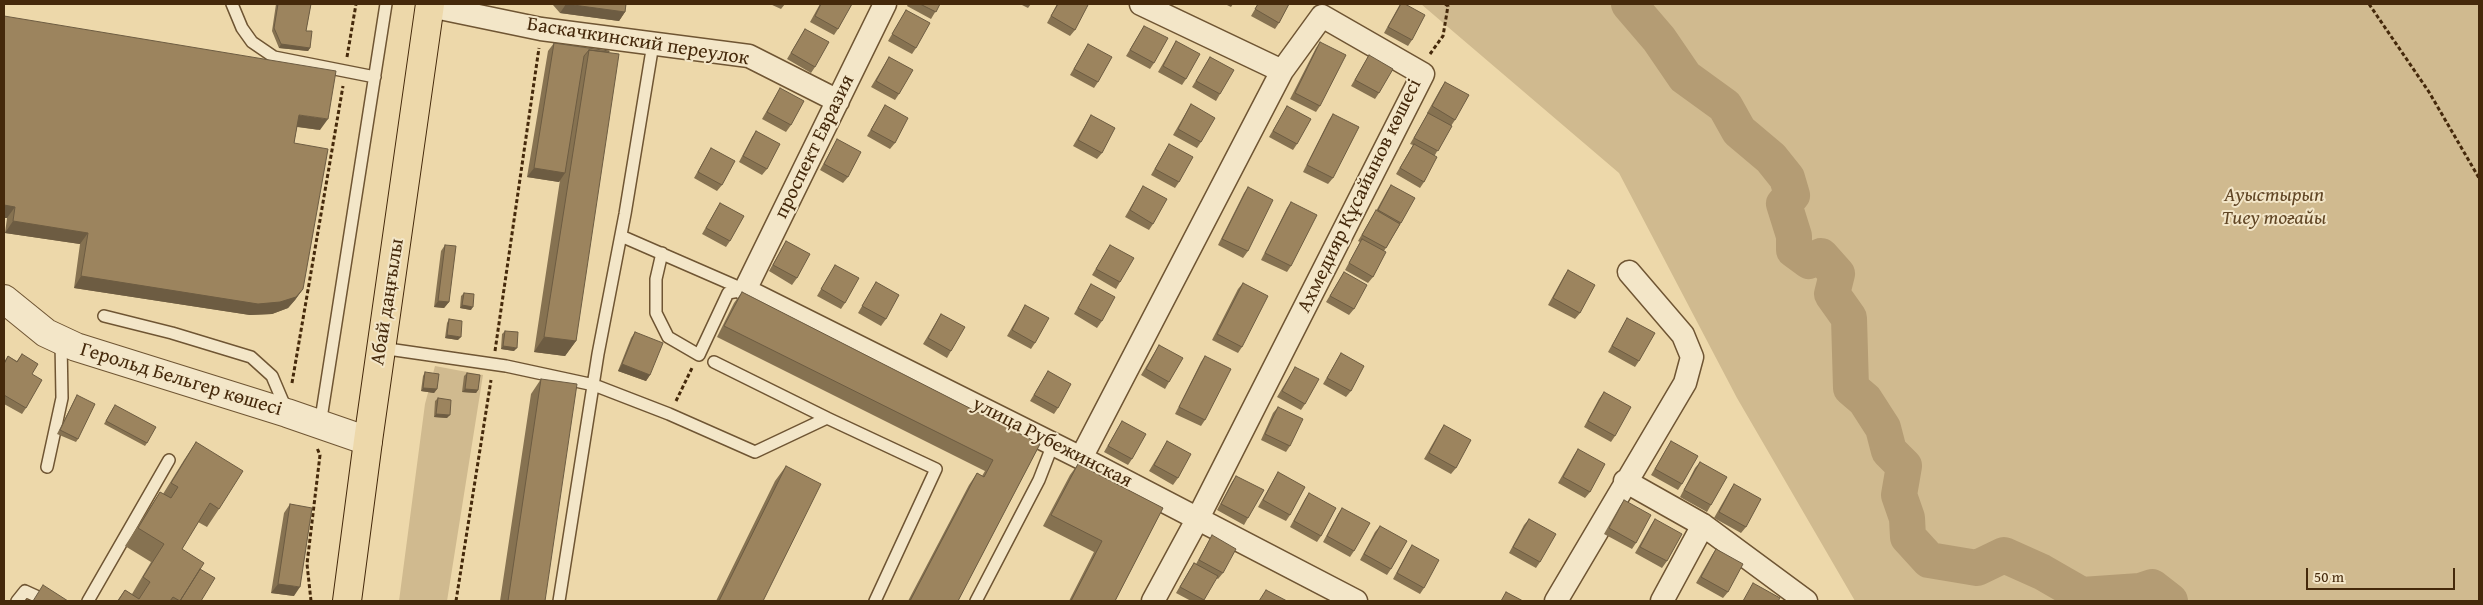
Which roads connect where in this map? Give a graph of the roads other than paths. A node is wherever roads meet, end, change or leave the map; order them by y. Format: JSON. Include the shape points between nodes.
{"nodes":[{"id":1,"x":232,"y":4,"type":"edge"},
{"id":2,"x":386,"y":4,"type":"edge"},
{"id":3,"x":885,"y":4,"type":"edge"},
{"id":4,"x":1141,"y":4,"type":"edge"},
{"id":5,"x":430,"y":5,"type":"edge"},
{"id":6,"x":652,"y":44,"type":"junction"},
{"id":7,"x":1282,"y":71,"type":"junction"},
{"id":8,"x":375,"y":77,"type":"junction"},
{"id":9,"x":838,"y":101,"type":"junction"},
{"id":10,"x":621,"y":236,"type":"junction"},
{"id":11,"x":662,"y":253,"type":"junction"},
{"id":12,"x":1629,"y":272,"type":"dead end"},
{"id":13,"x":745,"y":290,"type":"junction"},
{"id":14,"x":4,"y":299,"type":"edge"},
{"id":15,"x":104,"y":316,"type":"dead end"},
{"id":16,"x":61,"y":341,"type":"junction"},
{"id":17,"x":381,"y":348,"type":"junction"},
{"id":18,"x":714,"y":362,"type":"dead end"},
{"id":19,"x":594,"y":385,"type":"junction"},
{"id":20,"x":288,"y":413,"type":"junction"},
{"id":21,"x":827,"y":418,"type":"junction"},
{"id":22,"x":318,"y":436,"type":"junction"},
{"id":23,"x":368,"y":441,"type":"junction"},
{"id":24,"x":1053,"y":444,"type":"junction"},
{"id":25,"x":1081,"y":458,"type":"junction"},
{"id":26,"x":169,"y":460,"type":"dead end"},
{"id":27,"x":48,"y":467,"type":"dead end"},
{"id":28,"x":1626,"y":481,"type":"junction"},
{"id":29,"x":1198,"y":518,"type":"junction"},
{"id":30,"x":1703,"y":525,"type":"junction"},
{"id":31,"x":17,"y":601,"type":"edge"},
{"id":32,"x":47,"y":601,"type":"edge"},
{"id":33,"x":88,"y":601,"type":"edge"},
{"id":34,"x":347,"y":601,"type":"edge"},
{"id":35,"x":558,"y":601,"type":"edge"},
{"id":36,"x":874,"y":601,"type":"edge"},
{"id":37,"x":976,"y":601,"type":"edge"},
{"id":38,"x":1152,"y":601,"type":"edge"},
{"id":39,"x":1356,"y":601,"type":"edge"},
{"id":40,"x":1556,"y":601,"type":"edge"},
{"id":41,"x":1662,"y":601,"type":"edge"},
{"id":42,"x":1806,"y":601,"type":"edge"}],
"edges":[{"from":1,"to":8,"type":"lane","via":[[252,42],[274,57]]},
{"from":2,"to":8,"type":"lane"},
{"from":3,"to":9,"type":"street","name":"проспект Евразия"},
{"from":4,"to":7,"type":"street"},
{"from":5,"to":6,"type":"street","name":"Баскачкинский переулок","via":[[541,29]]},
{"from":5,"to":17,"type":"main road","name":"Абай даңғылы"},
{"from":6,"to":9,"type":"street","name":"Баскачкинский переулок","via":[[749,56]]},
{"from":6,"to":10,"type":"lane"},
{"from":7,"to":25,"type":"street","name":"Ахмедияр Құсайынов көшесі"},
{"from":7,"to":29,"type":"street","name":"Ахмедияр Құсайынов көшесі","via":[[1322,16],[1423,74]]},
{"from":8,"to":22,"type":"lane"},
{"from":9,"to":13,"type":"street","name":"проспект Евразия"},
{"from":10,"to":11,"type":"lane"},
{"from":10,"to":19,"type":"lane"},
{"from":11,"to":13,"type":"lane"},
{"from":11,"to":13,"type":"lane","via":[[656,279],[656,313],[668,337],[699,356],[728,293]]},
{"from":12,"to":28,"type":"street","via":[[1682,335],[1692,357],[1685,383]]},
{"from":13,"to":24,"type":"street","name":"улица Рубежинская"},
{"from":14,"to":16,"type":"street","name":"Герольд Бельгер көшесі"},
{"from":15,"to":20,"type":"lane","via":[[251,357],[272,376]]},
{"from":16,"to":20,"type":"street","name":"Герольд Бельгер көшесі"},
{"from":16,"to":27,"type":"lane","via":[[62,398]]},
{"from":17,"to":19,"type":"lane"},
{"from":17,"to":23,"type":"main road","name":"Абай даңғылы"},
{"from":18,"to":21,"type":"lane"},
{"from":19,"to":21,"type":"lane","via":[[755,452]]},
{"from":19,"to":35,"type":"lane"},
{"from":20,"to":22,"type":"street","name":"Герольд Бельгер көшесі"},
{"from":21,"to":36,"type":"lane","via":[[936,469]]},
{"from":22,"to":23,"type":"street","name":"Герольд Бельгер көшесі"},
{"from":23,"to":34,"type":"main road","name":"Абай даңғылы"},
{"from":24,"to":25,"type":"street","name":"улица Рубежинская"},
{"from":24,"to":37,"type":"lane","via":[[1039,480]]},
{"from":25,"to":29,"type":"street","name":"улица Рубежинская"},
{"from":26,"to":33,"type":"lane"},
{"from":28,"to":30,"type":"street"},
{"from":28,"to":40,"type":"street"},
{"from":29,"to":38,"type":"street","name":"Ахмедияр Құсайынов көшесі"},
{"from":29,"to":39,"type":"street","name":"улица Рубежинская"},
{"from":30,"to":41,"type":"street"},
{"from":30,"to":42,"type":"street"},
{"from":31,"to":32,"type":"lane","via":[[25,591]]}]}
